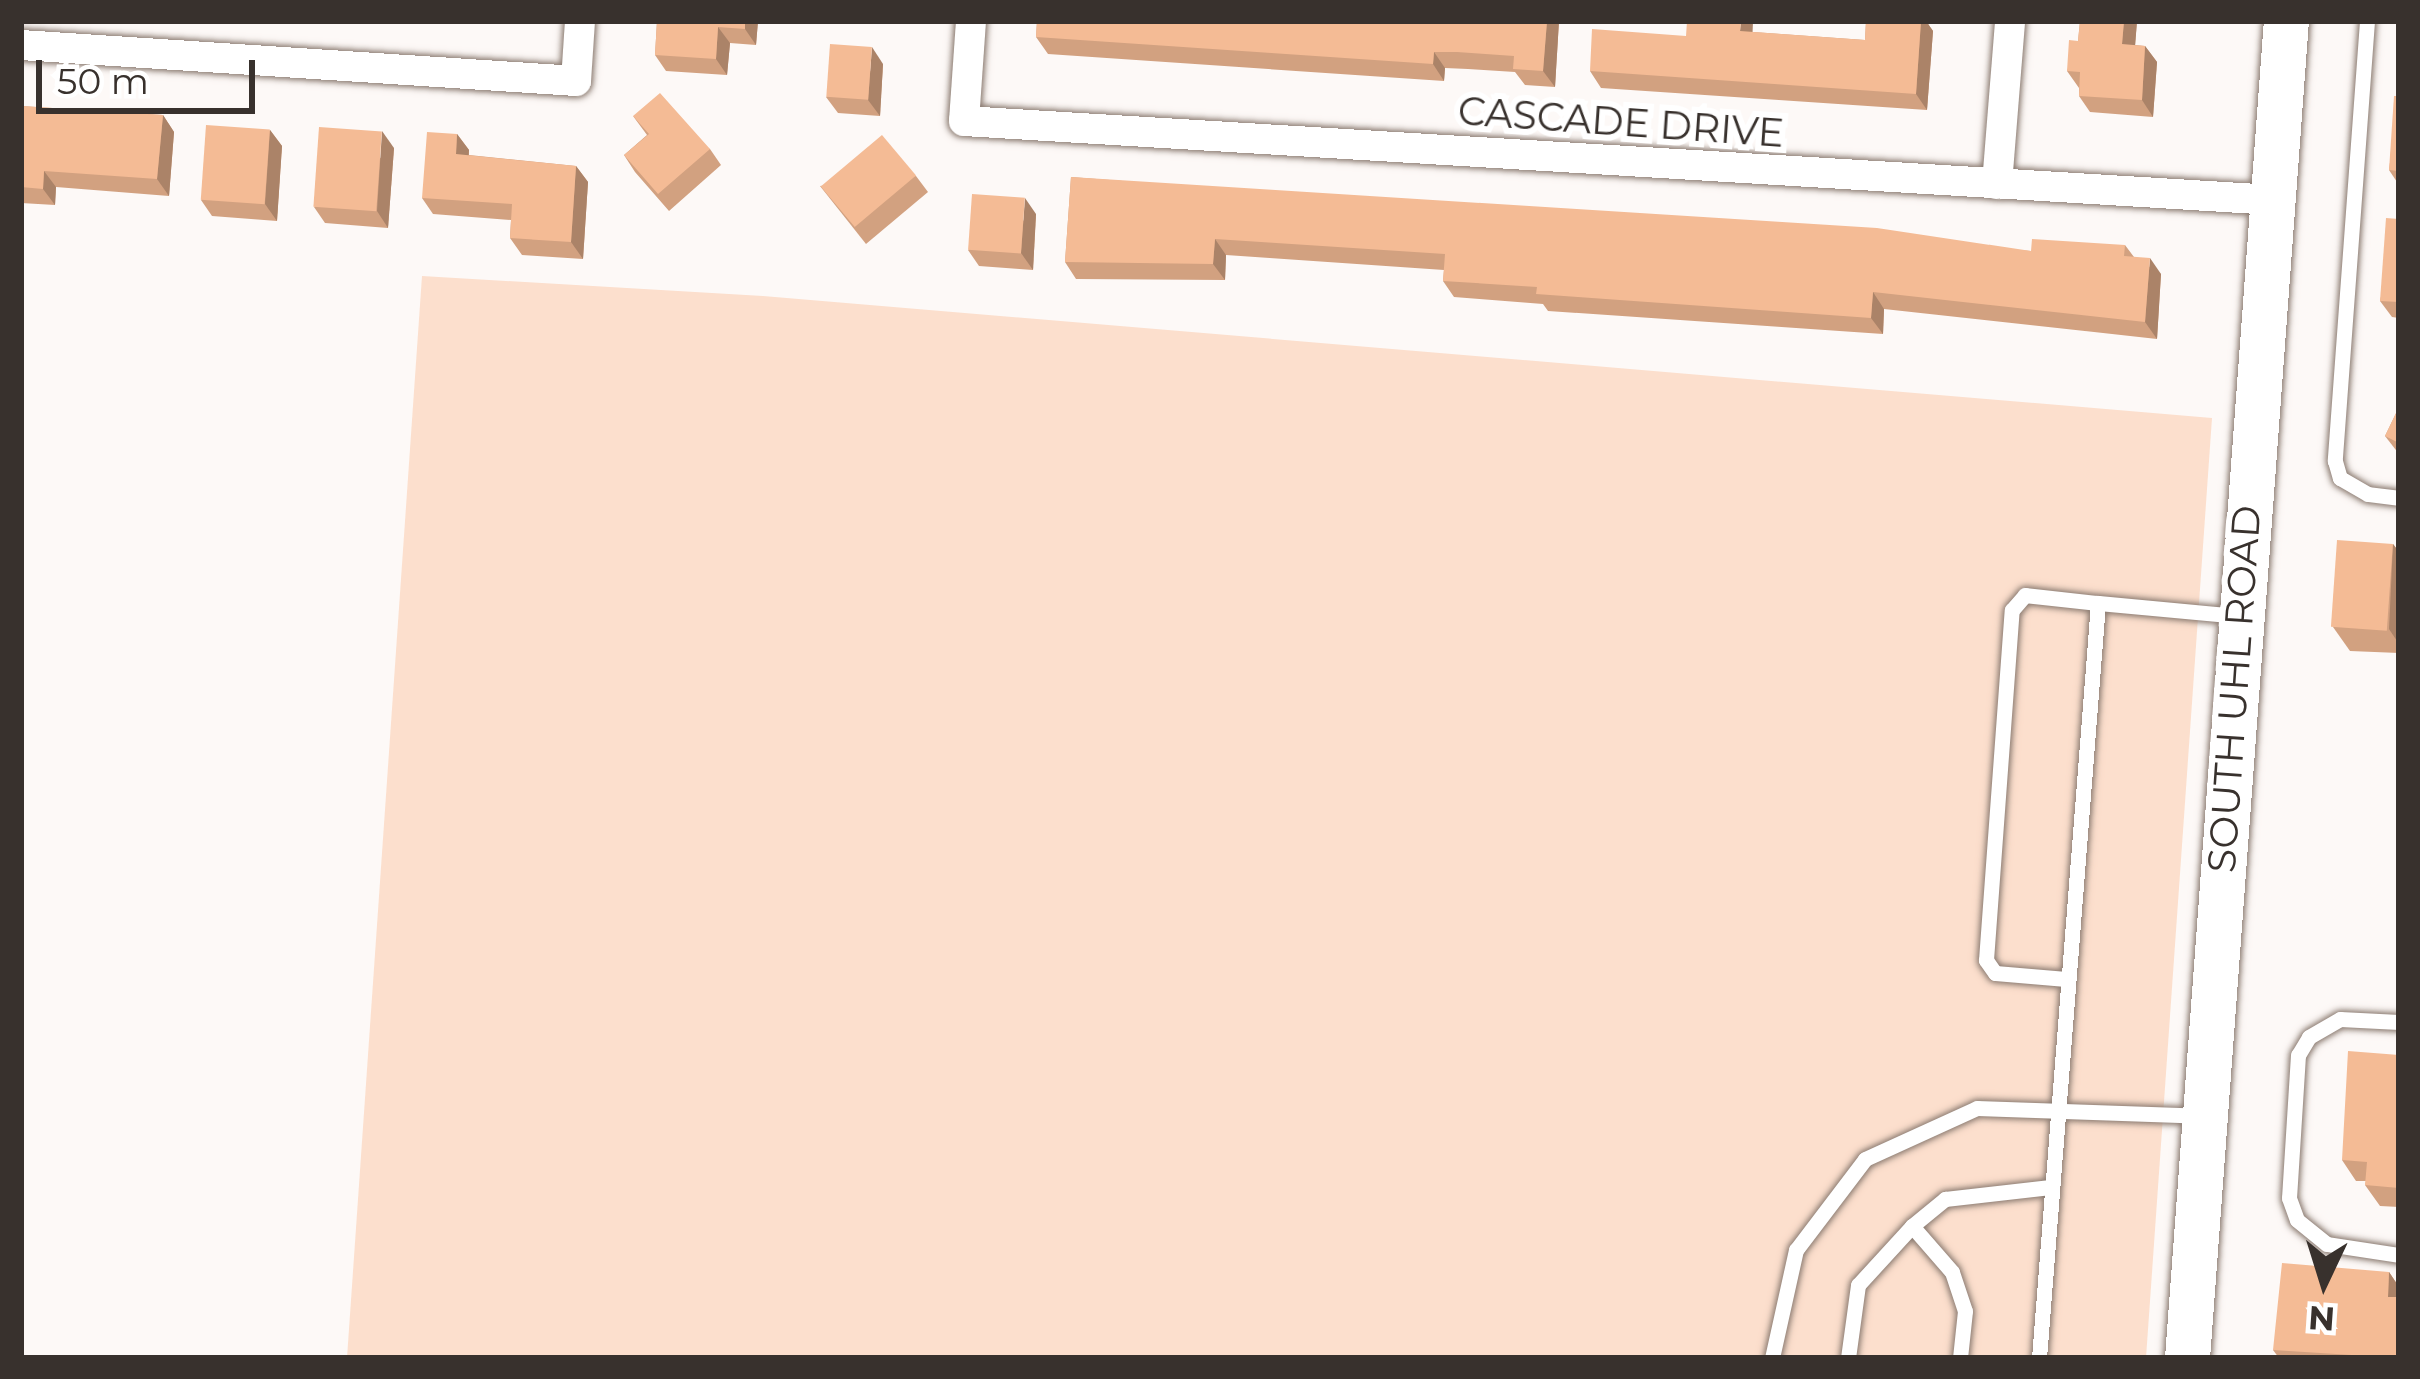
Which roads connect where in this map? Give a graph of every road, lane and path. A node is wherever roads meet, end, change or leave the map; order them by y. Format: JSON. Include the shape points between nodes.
{"nodes":[{"id":1,"x":580,"y":21,"type":"edge"},
{"id":2,"x":971,"y":21,"type":"edge"},
{"id":3,"x":2010,"y":21,"type":"edge"},
{"id":4,"x":2286,"y":21,"type":"edge"},
{"id":5,"x":2367,"y":21,"type":"edge"},
{"id":6,"x":21,"y":45,"type":"edge"},
{"id":7,"x":1997,"y":184,"type":"junction"},
{"id":8,"x":2274,"y":200,"type":"junction"},
{"id":9,"x":2399,"y":497,"type":"edge"},
{"id":10,"x":2098,"y":603,"type":"junction"},
{"id":11,"x":2239,"y":616,"type":"junction"},
{"id":12,"x":2066,"y":979,"type":"junction"},
{"id":13,"x":2399,"y":1022,"type":"edge"},
{"id":14,"x":2056,"y":1111,"type":"junction"},
{"id":15,"x":2204,"y":1116,"type":"junction"},
{"id":16,"x":2050,"y":1186,"type":"junction"},
{"id":17,"x":1912,"y":1226,"type":"junction"},
{"id":18,"x":2399,"y":1255,"type":"edge"},
{"id":19,"x":1772,"y":1358,"type":"edge"},
{"id":20,"x":1848,"y":1358,"type":"edge"},
{"id":21,"x":1960,"y":1358,"type":"edge"},
{"id":22,"x":2039,"y":1358,"type":"edge"},
{"id":23,"x":2187,"y":1358,"type":"edge"}],
"edges":[{"from":1,"to":6,"type":"street","via":[[576,80]]},
{"from":2,"to":7,"type":"street","name":"CASCADE DRIVE","via":[[964,121]]},
{"from":3,"to":7,"type":"street"},
{"from":4,"to":8,"type":"main road","name":"SOUTH UHL ROAD"},
{"from":5,"to":9,"type":"lane","via":[[2335,460],[2340,478],[2368,494]]},
{"from":7,"to":8,"type":"street","name":"CASCADE DRIVE"},
{"from":8,"to":11,"type":"main road","name":"SOUTH UHL ROAD"},
{"from":10,"to":11,"type":"lane"},
{"from":10,"to":12,"type":"lane"},
{"from":10,"to":12,"type":"lane","via":[[2025,595],[2012,610],[1986,960],[1995,973]]},
{"from":11,"to":15,"type":"main road","name":"SOUTH UHL ROAD"},
{"from":12,"to":14,"type":"lane"},
{"from":13,"to":18,"type":"lane","via":[[2341,1019],[2309,1037],[2298,1055],[2290,1198],[2297,1220],[2327,1244]]},
{"from":14,"to":15,"type":"lane"},
{"from":14,"to":16,"type":"lane"},
{"from":14,"to":19,"type":"lane","via":[[1977,1108],[1865,1159],[1796,1250]]},
{"from":15,"to":23,"type":"main road","name":"SOUTH UHL ROAD"},
{"from":16,"to":17,"type":"lane","via":[[1945,1199]]},
{"from":16,"to":22,"type":"lane"},
{"from":17,"to":20,"type":"lane","via":[[1858,1286]]},
{"from":17,"to":21,"type":"lane","via":[[1952,1271],[1965,1310]]}]}
